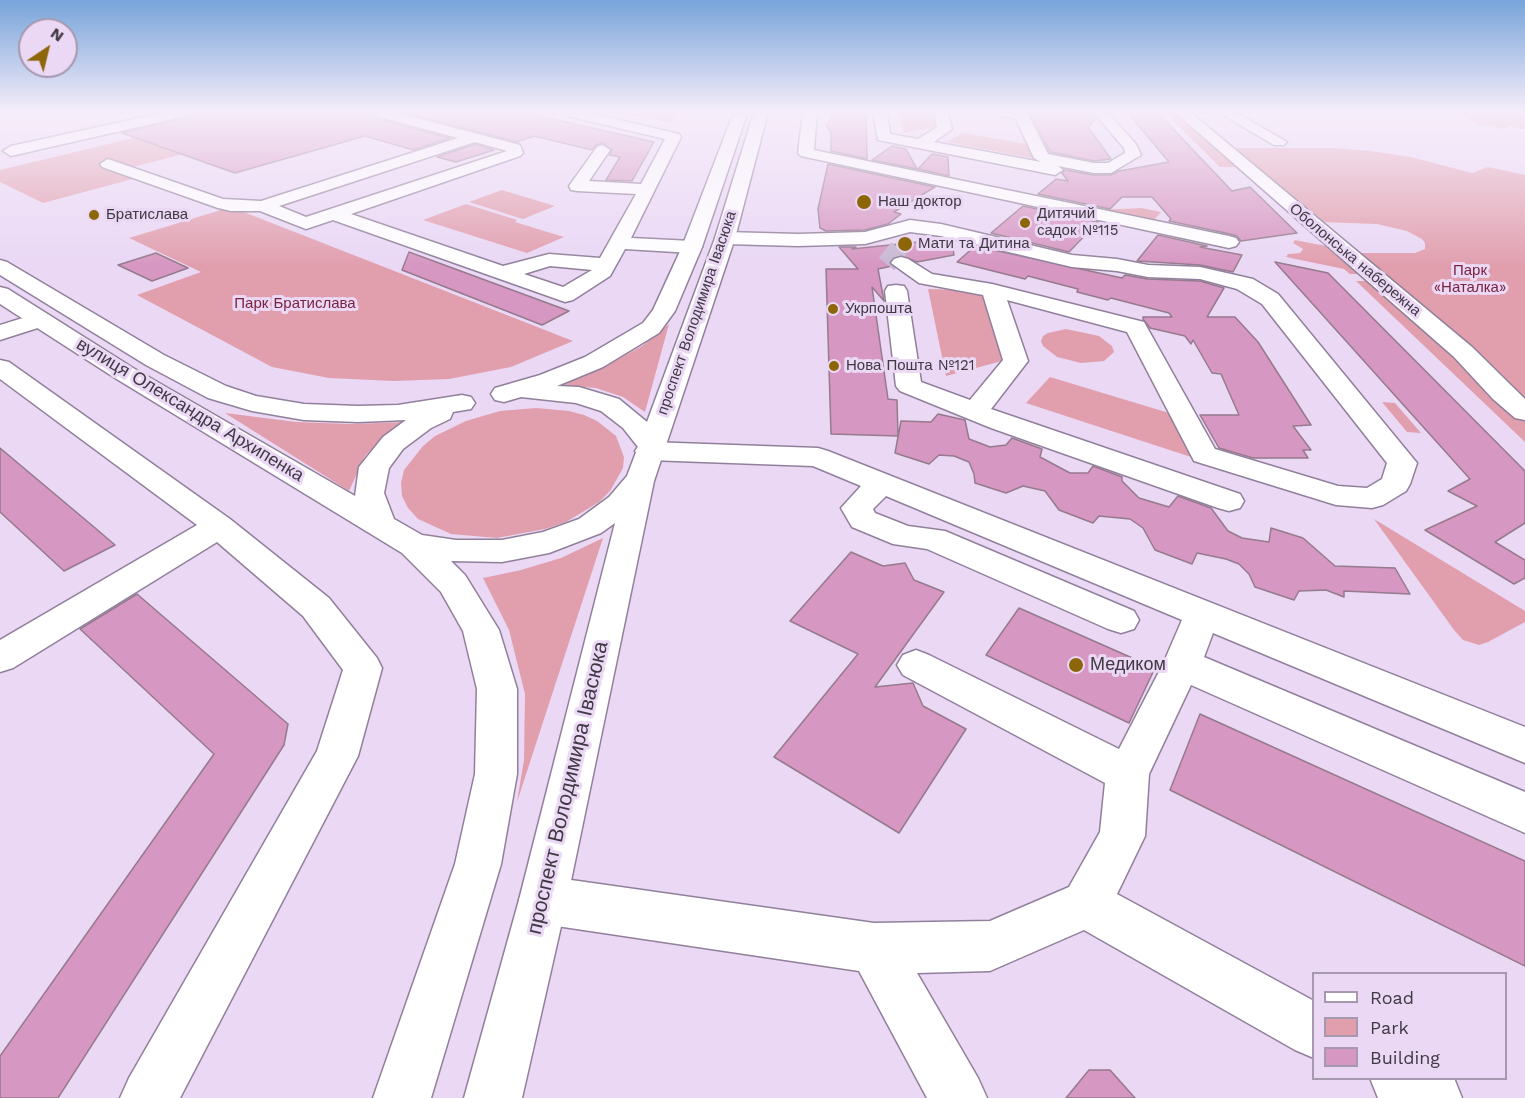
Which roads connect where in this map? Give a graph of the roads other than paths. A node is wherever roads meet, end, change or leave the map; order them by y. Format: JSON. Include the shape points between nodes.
{"nodes":[{"id":1,"x":397,"y":163,"type":"edge"},
{"id":2,"x":485,"y":163,"type":"edge"},
{"id":3,"x":593,"y":163,"type":"edge"},
{"id":4,"x":660,"y":163,"type":"edge"},
{"id":5,"x":722,"y":163,"type":"edge"},
{"id":6,"x":746,"y":163,"type":"edge"},
{"id":7,"x":854,"y":163,"type":"edge"},
{"id":8,"x":1020,"y":163,"type":"edge"},
{"id":9,"x":1069,"y":163,"type":"edge"},
{"id":10,"x":1119,"y":163,"type":"edge"},
{"id":11,"x":1242,"y":163,"type":"edge"},
{"id":12,"x":108,"y":164,"type":"dead end"},
{"id":13,"x":1055,"y":170,"type":"dead end"},
{"id":14,"x":948,"y":183,"type":"junction"},
{"id":15,"x":646,"y":189,"type":"junction"},
{"id":16,"x":929,"y":195,"type":"dead end"},
{"id":17,"x":262,"y":207,"type":"junction"},
{"id":18,"x":334,"y":214,"type":"junction"},
{"id":19,"x":725,"y":238,"type":"junction"},
{"id":20,"x":865,"y":238,"type":"junction"},
{"id":21,"x":1229,"y":242,"type":"dead end"},
{"id":22,"x":618,"y":243,"type":"junction"},
{"id":23,"x":692,"y":247,"type":"junction"},
{"id":24,"x":607,"y":265,"type":"junction"},
{"id":25,"x":0,"y":266,"type":"edge"},
{"id":26,"x":503,"y":273,"type":"junction"},
{"id":27,"x":992,"y":290,"type":"junction"},
{"id":28,"x":896,"y":291,"type":"tunnel mouth"},
{"id":29,"x":0,"y":294,"type":"edge"},
{"id":30,"x":39,"y":320,"type":"junction"},
{"id":31,"x":0,"y":333,"type":"edge"},
{"id":32,"x":0,"y":367,"type":"edge"},
{"id":33,"x":504,"y":394,"type":"junction"},
{"id":34,"x":462,"y":403,"type":"junction"},
{"id":35,"x":974,"y":412,"type":"junction"},
{"id":36,"x":1525,"y":412,"type":"edge"},
{"id":37,"x":647,"y":458,"type":"junction"},
{"id":38,"x":881,"y":483,"type":"junction"},
{"id":39,"x":1228,"y":501,"type":"dead end"},
{"id":40,"x":219,"y":526,"type":"junction"},
{"id":41,"x":397,"y":535,"type":"junction"},
{"id":42,"x":1203,"y":614,"type":"junction"},
{"id":43,"x":1121,"y":620,"type":"dead end"},
{"id":44,"x":0,"y":658,"type":"edge"},
{"id":45,"x":1182,"y":664,"type":"junction"},
{"id":46,"x":916,"y":665,"type":"dead end"},
{"id":47,"x":1525,"y":745,"type":"edge"},
{"id":48,"x":1128,"y":774,"type":"junction"},
{"id":49,"x":1525,"y":813,"type":"edge"},
{"id":50,"x":543,"y":900,"type":"junction"},
{"id":51,"x":1086,"y":904,"type":"junction"},
{"id":52,"x":874,"y":948,"type":"junction"},
{"id":53,"x":1312,"y":1030,"type":"edge"},
{"id":54,"x":1402,"y":1080,"type":"edge"},
{"id":55,"x":149,"y":1098,"type":"edge"},
{"id":56,"x":402,"y":1098,"type":"edge"},
{"id":57,"x":493,"y":1098,"type":"edge"},
{"id":58,"x":958,"y":1098,"type":"edge"},
{"id":59,"x":1433,"y":1098,"type":"edge"}],
"edges":[{"from":1,"to":17,"type":"main road"},
{"from":2,"to":18,"type":"main road"},
{"from":3,"to":15,"type":"main road","via":[[577,186]]},
{"from":4,"to":15,"type":"main road"},
{"from":5,"to":23,"type":"main road","name":"проспект Володимира Івасюка"},
{"from":6,"to":19,"type":"main road","name":"проспект Володимира Івасюка"},
{"from":7,"to":14,"type":"main road"},
{"from":8,"to":13,"type":"main road"},
{"from":9,"to":10,"type":"main road","via":[[1111,168]]},
{"from":11,"to":36,"type":"main road","name":"Оболонська набережна","via":[[1463,352]]},
{"from":12,"to":17,"type":"main road","via":[[218,203]]},
{"from":14,"to":16,"type":"main road"},
{"from":14,"to":21,"type":"main road"},
{"from":15,"to":22,"type":"main road"},
{"from":17,"to":18,"type":"main road","via":[[306,223]]},
{"from":18,"to":26,"type":"main road"},
{"from":19,"to":20,"type":"main road"},
{"from":19,"to":37,"type":"main road","name":"проспект Володимира Івасюка"},
{"from":20,"to":27,"type":"main road","via":[[926,279]]},
{"from":20,"to":27,"type":"main road","via":[[909,217],[941,230],[1072,261],[1200,273],[1245,284],[1270,299],[1402,463],[1395,484],[1372,498],[1336,495],[1204,455],[1136,327]]},
{"from":22,"to":23,"type":"main road"},
{"from":22,"to":24,"type":"main road"},
{"from":23,"to":33,"type":"main road","name":"проспект Володимира Івасюка","via":[[664,311],[651,328],[594,362]]},
{"from":24,"to":26,"type":"main road","via":[[549,260]]},
{"from":24,"to":26,"type":"main road","via":[[603,272],[565,295]]},
{"from":25,"to":34,"type":"main road","name":"вулиця Олександра Архипенка","via":[[155,360],[217,392],[252,404],[304,412],[358,414],[398,413]]},
{"from":27,"to":35,"type":"main road","via":[[1016,361]]},
{"from":28,"to":35,"type":"main road","via":[[909,386]]},
{"from":29,"to":30,"type":"main road","name":"вулиця Олександра Архипенка"},
{"from":30,"to":31,"type":"main road"},
{"from":30,"to":41,"type":"main road","name":"вулиця Олександра Архипенка"},
{"from":32,"to":40,"type":"main road"},
{"from":33,"to":34,"type":"main road"},
{"from":33,"to":37,"type":"main road","via":[[543,391],[579,395],[610,405],[633,422]]},
{"from":34,"to":41,"type":"main road","via":[[421,422],[393,443],[374,467],[369,493]]},
{"from":35,"to":39,"type":"main road"},
{"from":37,"to":38,"type":"main road","via":[[818,457]]},
{"from":37,"to":41,"type":"main road","via":[[620,504],[590,526],[549,542],[502,551],[456,551]]},
{"from":37,"to":50,"type":"main road","name":"проспект Володимира Івасюка"},
{"from":38,"to":42,"type":"main road"},
{"from":38,"to":43,"type":"main road","via":[[857,508],[863,520],[904,536],[933,539]]},
{"from":40,"to":44,"type":"main road"},
{"from":40,"to":55,"type":"main road","via":[[316,607],[363,668],[337,756]]},
{"from":41,"to":56,"type":"main road","via":[[453,584],[481,630],[497,689],[496,774],[478,864]]},
{"from":42,"to":45,"type":"main road"},
{"from":42,"to":47,"type":"main road"},
{"from":45,"to":48,"type":"main road"},
{"from":45,"to":49,"type":"main road"},
{"from":46,"to":48,"type":"main road"},
{"from":48,"to":51,"type":"main road","via":[[1122,836]]},
{"from":50,"to":52,"type":"main road"},
{"from":50,"to":57,"type":"main road","name":"проспект Володимира Івасюка"},
{"from":51,"to":52,"type":"main road","via":[[990,946]]},
{"from":51,"to":53,"type":"main road"},
{"from":52,"to":58,"type":"main road"},
{"from":54,"to":59,"type":"main road"}]}
